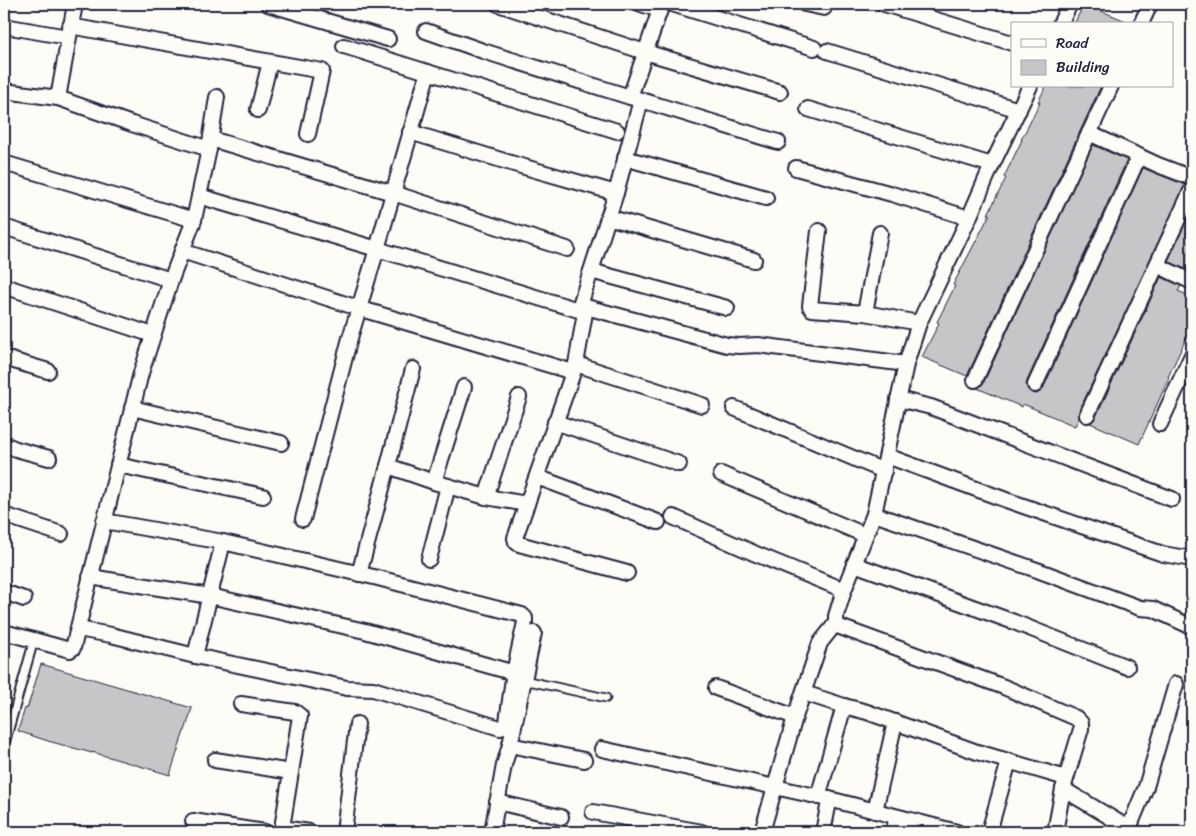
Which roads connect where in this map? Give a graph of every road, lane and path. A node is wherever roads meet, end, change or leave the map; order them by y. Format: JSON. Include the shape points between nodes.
{"nodes":[{"id":1,"x":74,"y":4,"type":"edge"},
{"id":2,"x":268,"y":4,"type":"edge"},
{"id":3,"x":498,"y":4,"type":"edge"},
{"id":4,"x":641,"y":4,"type":"edge"},
{"id":5,"x":805,"y":4,"type":"edge"},
{"id":6,"x":884,"y":4,"type":"edge"},
{"id":7,"x":1070,"y":4,"type":"edge"},
{"id":8,"x":1150,"y":4,"type":"edge"},
{"id":9,"x":665,"y":6,"type":"edge"},
{"id":10,"x":824,"y":8,"type":"dead end"},
{"id":11,"x":1061,"y":22,"type":"edge"},
{"id":12,"x":1142,"y":22,"type":"edge"},
{"id":13,"x":4,"y":26,"type":"edge"},
{"id":14,"x":426,"y":31,"type":"dead end"},
{"id":15,"x":69,"y":32,"type":"junction"},
{"id":16,"x":388,"y":39,"type":"dead end"},
{"id":17,"x":1011,"y":43,"type":"edge"},
{"id":18,"x":344,"y":46,"type":"dead end"},
{"id":19,"x":645,"y":52,"type":"junction"},
{"id":20,"x":270,"y":62,"type":"junction"},
{"id":21,"x":428,"y":72,"type":"junction"},
{"id":22,"x":1029,"y":88,"type":"edge"},
{"id":23,"x":1110,"y":88,"type":"edge"},
{"id":24,"x":4,"y":91,"type":"edge"},
{"id":25,"x":780,"y":92,"type":"dead end"},
{"id":26,"x":217,"y":97,"type":"dead end"},
{"id":27,"x":58,"y":98,"type":"junction"},
{"id":28,"x":636,"y":98,"type":"junction"},
{"id":29,"x":808,"y":109,"type":"dead end"},
{"id":30,"x":258,"y":110,"type":"dead end"},
{"id":31,"x":1019,"y":110,"type":"junction"},
{"id":32,"x":617,"y":131,"type":"dead end"},
{"id":33,"x":410,"y":132,"type":"junction"},
{"id":34,"x":1089,"y":133,"type":"junction"},
{"id":35,"x":308,"y":134,"type":"dead end"},
{"id":36,"x":778,"y":142,"type":"dead end"},
{"id":37,"x":210,"y":144,"type":"junction"},
{"id":38,"x":1140,"y":156,"type":"junction"},
{"id":39,"x":625,"y":158,"type":"junction"},
{"id":40,"x":4,"y":163,"type":"edge"},
{"id":41,"x":992,"y":165,"type":"junction"},
{"id":42,"x":796,"y":168,"type":"dead end"},
{"id":43,"x":1192,"y":178,"type":"edge"},
{"id":44,"x":1192,"y":189,"type":"edge"},
{"id":45,"x":393,"y":193,"type":"junction"},
{"id":46,"x":616,"y":193,"type":"junction"},
{"id":47,"x":199,"y":196,"type":"junction"},
{"id":48,"x":766,"y":198,"type":"dead end"},
{"id":49,"x":608,"y":217,"type":"junction"},
{"id":50,"x":969,"y":218,"type":"junction"},
{"id":51,"x":194,"y":220,"type":"junction"},
{"id":52,"x":4,"y":227,"type":"edge"},
{"id":53,"x":819,"y":231,"type":"dead end"},
{"id":54,"x":880,"y":233,"type":"dead end"},
{"id":55,"x":376,"y":249,"type":"junction"},
{"id":56,"x":567,"y":249,"type":"dead end"},
{"id":57,"x":182,"y":251,"type":"junction"},
{"id":58,"x":754,"y":260,"type":"dead end"},
{"id":59,"x":1157,"y":265,"type":"junction"},
{"id":60,"x":591,"y":271,"type":"junction"},
{"id":61,"x":172,"y":280,"type":"junction"},
{"id":62,"x":1192,"y":282,"type":"edge"},
{"id":63,"x":4,"y":286,"type":"edge"},
{"id":64,"x":358,"y":308,"type":"junction"},
{"id":65,"x":727,"y":308,"type":"dead end"},
{"id":66,"x":585,"y":309,"type":"junction"},
{"id":67,"x":865,"y":313,"type":"junction"},
{"id":68,"x":920,"y":323,"type":"junction"},
{"id":69,"x":153,"y":335,"type":"junction"},
{"id":70,"x":1192,"y":355,"type":"edge"},
{"id":71,"x":4,"y":358,"type":"edge"},
{"id":72,"x":906,"y":364,"type":"junction"},
{"id":73,"x":575,"y":368,"type":"junction"},
{"id":74,"x":413,"y":369,"type":"dead end"},
{"id":75,"x":48,"y":371,"type":"dead end"},
{"id":76,"x":975,"y":380,"type":"dead end"},
{"id":77,"x":1035,"y":385,"type":"dead end"},
{"id":78,"x":464,"y":387,"type":"dead end"},
{"id":79,"x":518,"y":397,"type":"dead end"},
{"id":80,"x":898,"y":400,"type":"junction"},
{"id":81,"x":702,"y":405,"type":"dead end"},
{"id":82,"x":132,"y":408,"type":"junction"},
{"id":83,"x":734,"y":408,"type":"dead end"},
{"id":84,"x":1087,"y":415,"type":"dead end"},
{"id":85,"x":555,"y":422,"type":"junction"},
{"id":86,"x":1160,"y":424,"type":"dead end"},
{"id":87,"x":4,"y":444,"type":"edge"},
{"id":88,"x":281,"y":444,"type":"dead end"},
{"id":89,"x":887,"y":456,"type":"junction"},
{"id":90,"x":49,"y":458,"type":"dead end"},
{"id":91,"x":679,"y":464,"type":"dead end"},
{"id":92,"x":118,"y":466,"type":"junction"},
{"id":93,"x":388,"y":466,"type":"junction"},
{"id":94,"x":884,"y":471,"type":"junction"},
{"id":95,"x":721,"y":474,"type":"dead end"},
{"id":96,"x":536,"y":477,"type":"junction"},
{"id":97,"x":441,"y":484,"type":"junction"},
{"id":98,"x":263,"y":496,"type":"dead end"},
{"id":99,"x":486,"y":497,"type":"junction"},
{"id":100,"x":1172,"y":499,"type":"dead end"},
{"id":101,"x":527,"y":504,"type":"junction"},
{"id":102,"x":874,"y":514,"type":"junction"},
{"id":103,"x":4,"y":515,"type":"edge"},
{"id":104,"x":673,"y":517,"type":"dead end"},
{"id":105,"x":303,"y":520,"type":"dead end"},
{"id":106,"x":104,"y":521,"type":"junction"},
{"id":107,"x":658,"y":522,"type":"dead end"},
{"id":108,"x":61,"y":534,"type":"dead end"},
{"id":109,"x":865,"y":536,"type":"junction"},
{"id":110,"x":223,"y":542,"type":"junction"},
{"id":111,"x":429,"y":559,"type":"dead end"},
{"id":112,"x":1192,"y":559,"type":"edge"},
{"id":113,"x":854,"y":564,"type":"junction"},
{"id":114,"x":627,"y":573,"type":"dead end"},
{"id":115,"x":358,"y":574,"type":"junction"},
{"id":116,"x":90,"y":577,"type":"junction"},
{"id":117,"x":844,"y":590,"type":"junction"},
{"id":118,"x":4,"y":592,"type":"edge"},
{"id":119,"x":210,"y":596,"type":"junction"},
{"id":120,"x":24,"y":599,"type":"dead end"},
{"id":121,"x":836,"y":623,"type":"junction"},
{"id":122,"x":1192,"y":627,"type":"edge"},
{"id":123,"x":78,"y":629,"type":"junction"},
{"id":124,"x":4,"y":632,"type":"edge"},
{"id":125,"x":534,"y":633,"type":"dead end"},
{"id":126,"x":34,"y":640,"type":"junction"},
{"id":127,"x":195,"y":656,"type":"junction"},
{"id":128,"x":1127,"y":667,"type":"dead end"},
{"id":129,"x":519,"y":676,"type":"junction"},
{"id":130,"x":1176,"y":684,"type":"dead end"},
{"id":131,"x":716,"y":688,"type":"dead end"},
{"id":132,"x":804,"y":694,"type":"junction"},
{"id":133,"x":606,"y":698,"type":"dead end"},
{"id":134,"x":241,"y":704,"type":"dead end"},
{"id":135,"x":844,"y":706,"type":"junction"},
{"id":136,"x":795,"y":717,"type":"junction"},
{"id":137,"x":895,"y":722,"type":"junction"},
{"id":138,"x":357,"y":724,"type":"dead end"},
{"id":139,"x":510,"y":745,"type":"junction"},
{"id":140,"x":4,"y":747,"type":"edge"},
{"id":141,"x":602,"y":749,"type":"dead end"},
{"id":142,"x":215,"y":760,"type":"dead end"},
{"id":143,"x":584,"y":760,"type":"dead end"},
{"id":144,"x":1009,"y":761,"type":"junction"},
{"id":145,"x":291,"y":772,"type":"junction"},
{"id":146,"x":1064,"y":783,"type":"junction"},
{"id":147,"x":774,"y":786,"type":"junction"},
{"id":148,"x":823,"y":798,"type":"junction"},
{"id":149,"x":497,"y":802,"type":"junction"},
{"id":150,"x":874,"y":811,"type":"junction"},
{"id":151,"x":593,"y":812,"type":"dead end"},
{"id":152,"x":561,"y":816,"type":"dead end"},
{"id":153,"x":897,"y":817,"type":"junction"},
{"id":154,"x":193,"y":821,"type":"dead end"},
{"id":155,"x":277,"y":830,"type":"edge"},
{"id":156,"x":1133,"y":831,"type":"edge"},
{"id":157,"x":265,"y":832,"type":"edge"},
{"id":158,"x":310,"y":832,"type":"edge"},
{"id":159,"x":344,"y":832,"type":"edge"},
{"id":160,"x":492,"y":832,"type":"edge"},
{"id":161,"x":702,"y":832,"type":"edge"},
{"id":162,"x":762,"y":832,"type":"edge"},
{"id":163,"x":823,"y":832,"type":"edge"},
{"id":164,"x":893,"y":832,"type":"edge"},
{"id":165,"x":957,"y":832,"type":"edge"},
{"id":166,"x":989,"y":832,"type":"edge"},
{"id":167,"x":1054,"y":832,"type":"edge"}],
"edges":[{"from":1,"to":15,"type":"street"},
{"from":2,"to":16,"type":"street"},
{"from":3,"to":19,"type":"street"},
{"from":4,"to":9,"type":"street"},
{"from":5,"to":10,"type":"street"},
{"from":6,"to":17,"type":"street"},
{"from":7,"to":11,"type":"street"},
{"from":8,"to":12,"type":"street"},
{"from":9,"to":19,"type":"street"},
{"from":9,"to":31,"type":"street"},
{"from":13,"to":15,"type":"street"},
{"from":14,"to":28,"type":"street"},
{"from":15,"to":20,"type":"street"},
{"from":15,"to":27,"type":"street"},
{"from":18,"to":21,"type":"street"},
{"from":19,"to":25,"type":"street"},
{"from":19,"to":28,"type":"street"},
{"from":20,"to":30,"type":"street"},
{"from":20,"to":35,"type":"street","via":[[322,71]]},
{"from":21,"to":32,"type":"street"},
{"from":21,"to":33,"type":"street"},
{"from":22,"to":31,"type":"street"},
{"from":23,"to":34,"type":"street"},
{"from":24,"to":27,"type":"street"},
{"from":26,"to":37,"type":"street"},
{"from":27,"to":37,"type":"street","via":[[132,124]]},
{"from":28,"to":36,"type":"street"},
{"from":28,"to":39,"type":"street"},
{"from":29,"to":41,"type":"street"},
{"from":31,"to":41,"type":"street"},
{"from":33,"to":45,"type":"street"},
{"from":33,"to":46,"type":"street"},
{"from":34,"to":38,"type":"street"},
{"from":34,"to":76,"type":"street"},
{"from":37,"to":45,"type":"street"},
{"from":37,"to":47,"type":"street"},
{"from":38,"to":43,"type":"street"},
{"from":38,"to":77,"type":"street"},
{"from":39,"to":46,"type":"street"},
{"from":39,"to":48,"type":"street"},
{"from":40,"to":51,"type":"street"},
{"from":41,"to":50,"type":"street"},
{"from":42,"to":50,"type":"street"},
{"from":44,"to":59,"type":"street"},
{"from":45,"to":55,"type":"street"},
{"from":45,"to":56,"type":"street"},
{"from":46,"to":49,"type":"street"},
{"from":47,"to":51,"type":"street"},
{"from":47,"to":55,"type":"street"},
{"from":49,"to":58,"type":"street"},
{"from":49,"to":60,"type":"street"},
{"from":50,"to":68,"type":"street"},
{"from":51,"to":57,"type":"street"},
{"from":52,"to":61,"type":"street"},
{"from":53,"to":67,"type":"street","via":[[810,306],[812,309]]},
{"from":54,"to":67,"type":"street"},
{"from":55,"to":64,"type":"street"},
{"from":55,"to":66,"type":"street"},
{"from":57,"to":61,"type":"street"},
{"from":57,"to":64,"type":"street"},
{"from":59,"to":62,"type":"street"},
{"from":59,"to":84,"type":"street"},
{"from":60,"to":65,"type":"street"},
{"from":60,"to":66,"type":"street","via":[[581,302]]},
{"from":61,"to":69,"type":"street"},
{"from":63,"to":69,"type":"street"},
{"from":64,"to":73,"type":"street"},
{"from":64,"to":105,"type":"street"},
{"from":66,"to":72,"type":"street","via":[[727,345],[758,345]]},
{"from":66,"to":73,"type":"street"},
{"from":67,"to":68,"type":"street"},
{"from":68,"to":72,"type":"street"},
{"from":69,"to":82,"type":"street"},
{"from":70,"to":86,"type":"street"},
{"from":71,"to":75,"type":"street"},
{"from":72,"to":80,"type":"street"},
{"from":73,"to":81,"type":"street"},
{"from":73,"to":85,"type":"street"},
{"from":74,"to":93,"type":"street"},
{"from":78,"to":97,"type":"street"},
{"from":79,"to":99,"type":"street"},
{"from":80,"to":89,"type":"street"},
{"from":80,"to":100,"type":"street","via":[[931,407]]},
{"from":82,"to":88,"type":"street"},
{"from":82,"to":92,"type":"street"},
{"from":83,"to":94,"type":"street"},
{"from":85,"to":91,"type":"street"},
{"from":85,"to":96,"type":"street"},
{"from":87,"to":90,"type":"street"},
{"from":89,"to":94,"type":"street"},
{"from":89,"to":112,"type":"street","via":[[1163,554]]},
{"from":92,"to":98,"type":"street"},
{"from":92,"to":106,"type":"street"},
{"from":93,"to":97,"type":"street"},
{"from":93,"to":115,"type":"street"},
{"from":94,"to":102,"type":"street"},
{"from":95,"to":109,"type":"street"},
{"from":96,"to":101,"type":"street"},
{"from":96,"to":107,"type":"street"},
{"from":97,"to":99,"type":"street"},
{"from":97,"to":111,"type":"street"},
{"from":99,"to":101,"type":"street"},
{"from":101,"to":114,"type":"street","via":[[515,538],[518,544]]},
{"from":102,"to":109,"type":"street"},
{"from":102,"to":122,"type":"street","via":[[1140,608],[1153,609]]},
{"from":103,"to":108,"type":"street"},
{"from":104,"to":117,"type":"street"},
{"from":106,"to":110,"type":"street"},
{"from":106,"to":116,"type":"street"},
{"from":109,"to":113,"type":"street"},
{"from":110,"to":115,"type":"street"},
{"from":110,"to":119,"type":"street"},
{"from":113,"to":117,"type":"street"},
{"from":113,"to":128,"type":"street"},
{"from":115,"to":129,"type":"street","via":[[522,615],[525,622]]},
{"from":116,"to":119,"type":"street"},
{"from":116,"to":123,"type":"street"},
{"from":117,"to":121,"type":"street"},
{"from":118,"to":120,"type":"street"},
{"from":119,"to":127,"type":"street"},
{"from":119,"to":129,"type":"street","via":[[365,631]]},
{"from":121,"to":132,"type":"street","via":[[820,643]]},
{"from":121,"to":146,"type":"street","via":[[1076,718],[1081,729]]},
{"from":123,"to":126,"type":"street","via":[[72,650]]},
{"from":123,"to":127,"type":"street"},
{"from":124,"to":126,"type":"street"},
{"from":125,"to":129,"type":"street"},
{"from":126,"to":140,"type":"lane"},
{"from":127,"to":129,"type":"street","via":[[347,688],[372,689],[500,728],[507,722]]},
{"from":129,"to":133,"type":"lane"},
{"from":129,"to":139,"type":"street"},
{"from":130,"to":156,"type":"street"},
{"from":131,"to":136,"type":"street"},
{"from":132,"to":135,"type":"street"},
{"from":132,"to":136,"type":"street"},
{"from":134,"to":145,"type":"street","via":[[300,716]]},
{"from":135,"to":137,"type":"street"},
{"from":135,"to":148,"type":"street"},
{"from":136,"to":147,"type":"street"},
{"from":137,"to":144,"type":"street"},
{"from":137,"to":150,"type":"street"},
{"from":138,"to":159,"type":"street"},
{"from":139,"to":143,"type":"street"},
{"from":139,"to":149,"type":"street"},
{"from":141,"to":147,"type":"street"},
{"from":142,"to":145,"type":"street"},
{"from":144,"to":146,"type":"street"},
{"from":144,"to":166,"type":"street"},
{"from":145,"to":155,"type":"street"},
{"from":146,"to":156,"type":"street"},
{"from":146,"to":167,"type":"street"},
{"from":147,"to":148,"type":"street"},
{"from":147,"to":162,"type":"street"},
{"from":148,"to":150,"type":"street"},
{"from":148,"to":163,"type":"street","via":[[829,802]]},
{"from":149,"to":152,"type":"street"},
{"from":149,"to":160,"type":"street"},
{"from":150,"to":153,"type":"street"},
{"from":151,"to":161,"type":"street"},
{"from":153,"to":164,"type":"street"},
{"from":153,"to":165,"type":"street"},
{"from":154,"to":157,"type":"street"},
{"from":155,"to":158,"type":"street"}]}
